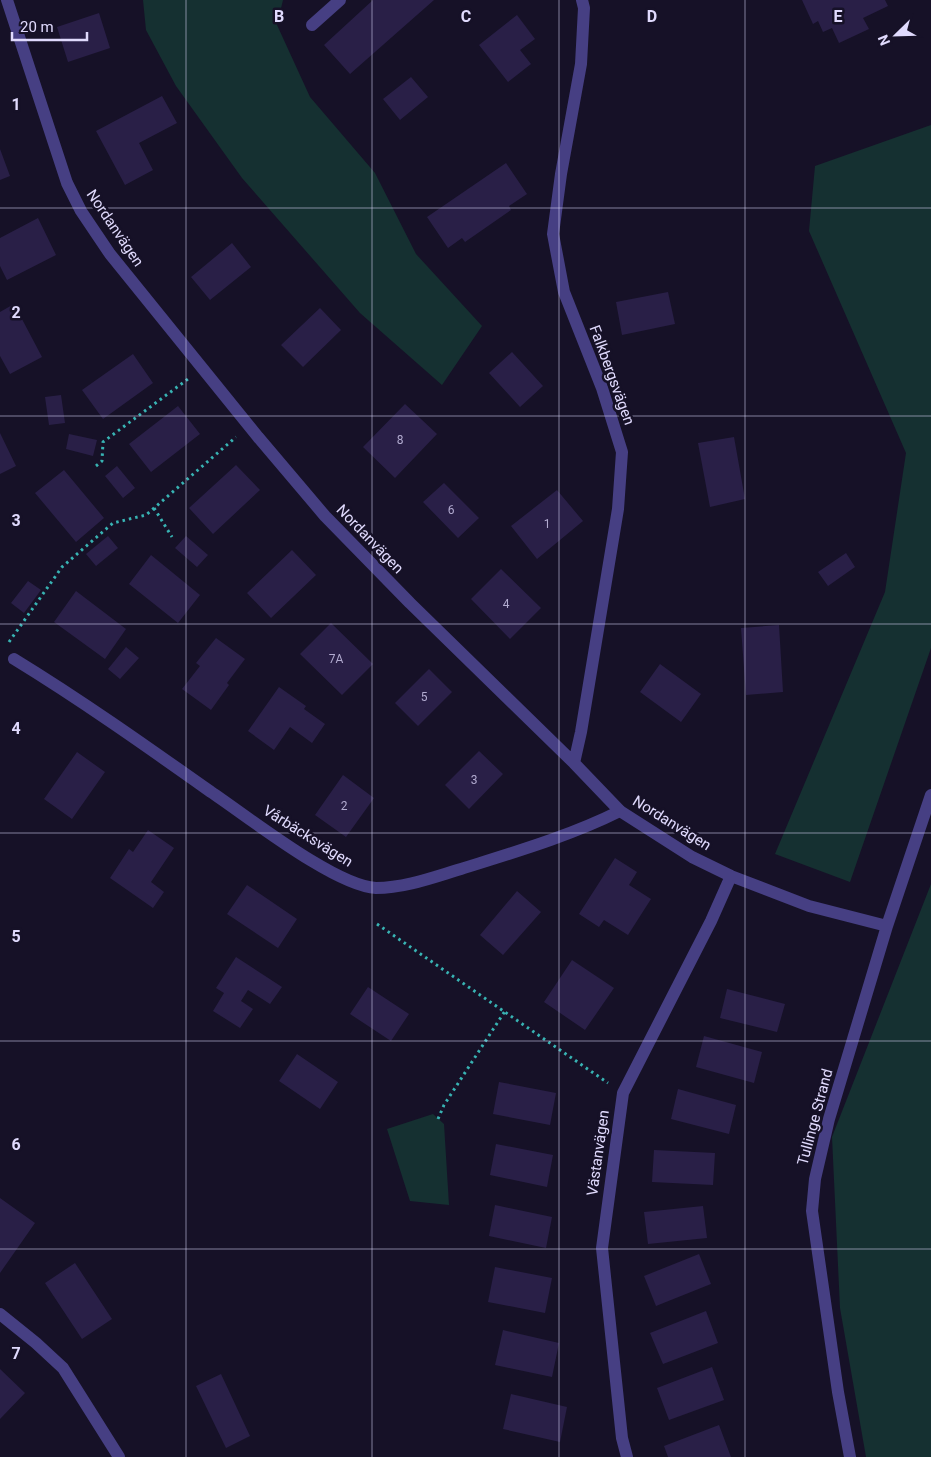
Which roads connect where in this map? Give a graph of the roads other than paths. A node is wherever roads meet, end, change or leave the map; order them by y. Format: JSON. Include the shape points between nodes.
{"nodes":[{"id":1,"x":7,"y":0,"type":"edge"},
{"id":2,"x":340,"y":0,"type":"edge"},
{"id":3,"x":582,"y":0,"type":"edge"},
{"id":4,"x":312,"y":24,"type":"dead end"},
{"id":5,"x":14,"y":658,"type":"dead end"},
{"id":6,"x":574,"y":763,"type":"junction"},
{"id":7,"x":931,"y":795,"type":"edge"},
{"id":8,"x":620,"y":811,"type":"junction"},
{"id":9,"x":730,"y":876,"type":"junction"},
{"id":10,"x":887,"y":926,"type":"junction"},
{"id":11,"x":0,"y":1314,"type":"edge"},
{"id":12,"x":119,"y":1457,"type":"edge"},
{"id":13,"x":627,"y":1457,"type":"edge"},
{"id":14,"x":850,"y":1457,"type":"edge"}],
"edges":[{"from":1,"to":6,"type":"street","name":"Nordanvägen","via":[[67,183],[81,211],[110,254],[325,516],[416,610]]},
{"from":2,"to":4,"type":"street"},
{"from":3,"to":6,"type":"street","name":"Falkbergsvägen","via":[[581,64],[553,234],[564,292],[602,388],[622,452],[618,509],[582,732]]},
{"from":5,"to":8,"type":"street","name":"Vårbäcksvägen","via":[[64,689],[290,846],[329,871],[358,884],[376,888],[416,883],[592,825]]},
{"from":6,"to":8,"type":"street","name":"Nordanvägen"},
{"from":7,"to":10,"type":"street","name":"Tullinge Strand"},
{"from":8,"to":9,"type":"street","name":"Nordanvägen","via":[[692,857]]},
{"from":9,"to":10,"type":"street","name":"Nordanvägen","via":[[809,906]]},
{"from":9,"to":13,"type":"street","name":"Västanvägen","via":[[711,921],[623,1093],[602,1248],[622,1438]]},
{"from":10,"to":14,"type":"street","name":"Tullinge Strand","via":[[829,1119],[815,1179],[812,1211]]},
{"from":11,"to":12,"type":"street","via":[[63,1368]]}]}
